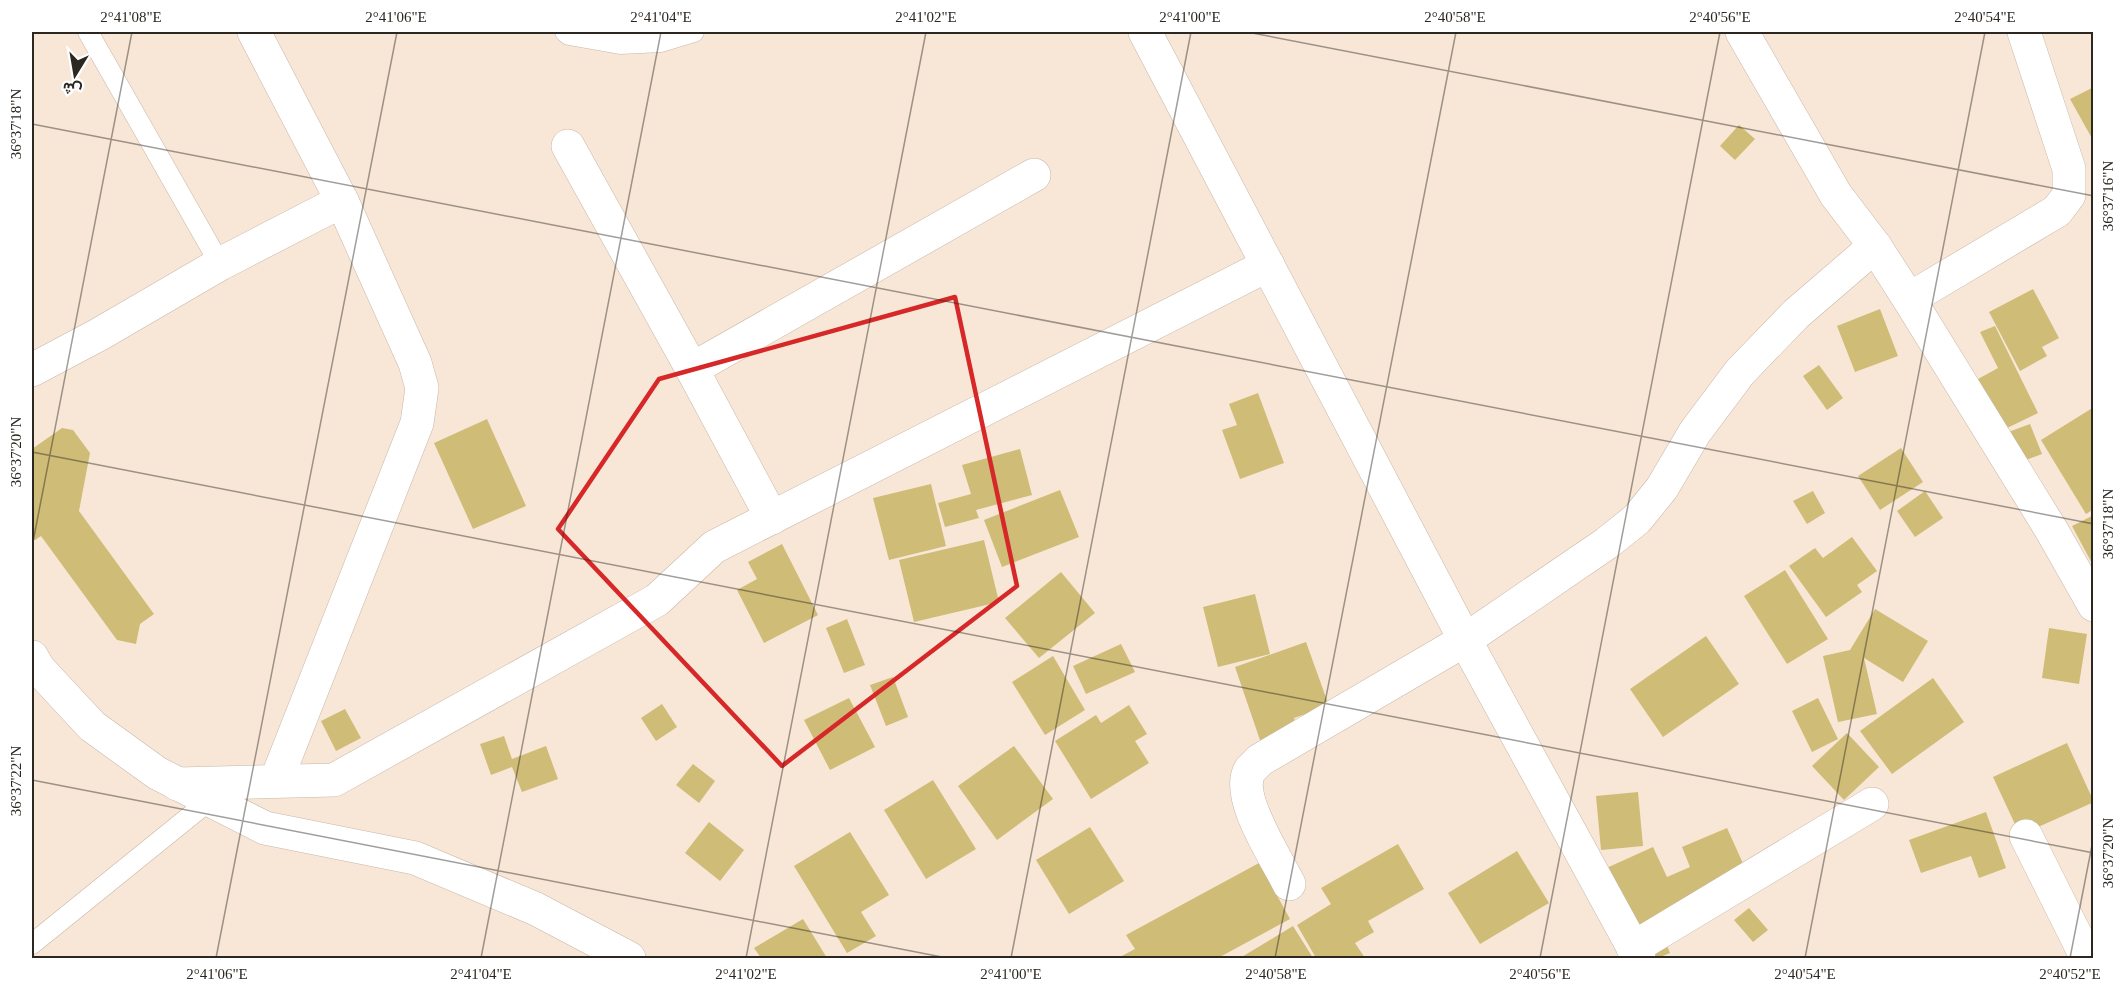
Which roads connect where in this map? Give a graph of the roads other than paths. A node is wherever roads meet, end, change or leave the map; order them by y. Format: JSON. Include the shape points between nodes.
{"nodes":[{"id":1,"x":88,"y":32,"type":"edge"},
{"id":2,"x":254,"y":32,"type":"edge"},
{"id":3,"x":564,"y":32,"type":"edge"},
{"id":4,"x":694,"y":32,"type":"edge"},
{"id":5,"x":1145,"y":32,"type":"edge"},
{"id":6,"x":1742,"y":32,"type":"edge"},
{"id":7,"x":2024,"y":32,"type":"edge"},
{"id":8,"x":568,"y":146,"type":"dead end"},
{"id":9,"x":1034,"y":175,"type":"dead end"},
{"id":10,"x":342,"y":201,"type":"junction"},
{"id":11,"x":1875,"y":246,"type":"junction"},
{"id":12,"x":220,"y":264,"type":"junction"},
{"id":13,"x":1268,"y":265,"type":"junction"},
{"id":14,"x":1909,"y":299,"type":"junction"},
{"id":15,"x":692,"y":369,"type":"junction"},
{"id":16,"x":32,"y":370,"type":"edge"},
{"id":17,"x":772,"y":518,"type":"junction"},
{"id":18,"x":2094,"y":605,"type":"edge"},
{"id":19,"x":1465,"y":640,"type":"junction"},
{"id":20,"x":32,"y":657,"type":"edge"},
{"id":21,"x":276,"y":781,"type":"junction"},
{"id":22,"x":177,"y":784,"type":"junction"},
{"id":23,"x":210,"y":800,"type":"junction"},
{"id":24,"x":1872,"y":804,"type":"dead end"},
{"id":25,"x":2026,"y":836,"type":"dead end"},
{"id":26,"x":1289,"y":884,"type":"dead end"},
{"id":27,"x":32,"y":944,"type":"edge"},
{"id":28,"x":1636,"y":953,"type":"edge"},
{"id":29,"x":629,"y":958,"type":"edge"},
{"id":30,"x":2086,"y":958,"type":"edge"}],
"edges":[{"from":1,"to":12,"type":"lane"},
{"from":2,"to":10,"type":"street"},
{"from":3,"to":4,"type":"lane","via":[[620,44],[661,42]]},
{"from":5,"to":13,"type":"street"},
{"from":6,"to":11,"type":"street","via":[[1836,195]]},
{"from":7,"to":14,"type":"street","via":[[2069,169],[2069,195],[2057,211]]},
{"from":8,"to":15,"type":"street"},
{"from":9,"to":15,"type":"street"},
{"from":10,"to":12,"type":"street"},
{"from":10,"to":21,"type":"street","via":[[415,363],[422,388],[417,423]]},
{"from":11,"to":14,"type":"street"},
{"from":11,"to":19,"type":"street","via":[[1796,314],[1740,372],[1637,519]]},
{"from":12,"to":16,"type":"street"},
{"from":13,"to":17,"type":"street"},
{"from":13,"to":19,"type":"street"},
{"from":14,"to":18,"type":"street"},
{"from":15,"to":17,"type":"street"},
{"from":17,"to":21,"type":"street","via":[[714,547],[657,600],[334,780]]},
{"from":19,"to":26,"type":"street","via":[[1260,760],[1250,771],[1250,808]]},
{"from":19,"to":28,"type":"street"},
{"from":20,"to":22,"type":"street","via":[[92,726]]},
{"from":21,"to":22,"type":"street"},
{"from":22,"to":23,"type":"street"},
{"from":23,"to":27,"type":"lane"},
{"from":23,"to":29,"type":"street","via":[[265,828],[415,858],[536,909]]},
{"from":24,"to":28,"type":"street"},
{"from":25,"to":30,"type":"street"}]}
